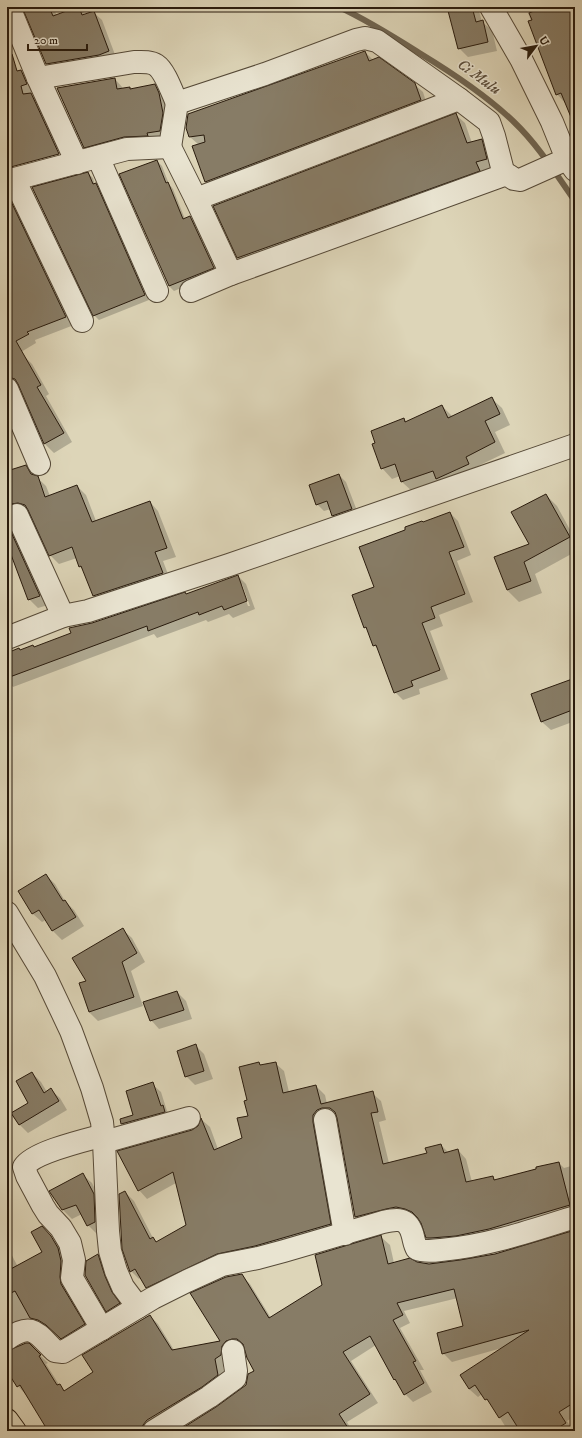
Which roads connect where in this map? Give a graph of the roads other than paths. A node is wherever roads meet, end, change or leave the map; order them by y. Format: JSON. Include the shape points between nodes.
{"nodes":[{"id":1,"x":9,"y":7,"type":"edge"},
{"id":2,"x":491,"y":7,"type":"edge"},
{"id":3,"x":38,"y":78,"type":"junction"},
{"id":4,"x":458,"y":99,"type":"junction"},
{"id":5,"x":177,"y":103,"type":"junction"},
{"id":6,"x":170,"y":147,"type":"junction"},
{"id":7,"x":98,"y":157,"type":"junction"},
{"id":8,"x":77,"y":163,"type":"junction"},
{"id":9,"x":566,"y":164,"type":"edge"},
{"id":10,"x":504,"y":175,"type":"junction"},
{"id":11,"x":11,"y":180,"type":"edge"},
{"id":12,"x":196,"y":199,"type":"junction"},
{"id":13,"x":231,"y":274,"type":"junction"},
{"id":14,"x":157,"y":291,"type":"dead end"},
{"id":15,"x":191,"y":291,"type":"dead end"},
{"id":16,"x":82,"y":322,"type":"dead end"},
{"id":17,"x":7,"y":388,"type":"edge"},
{"id":18,"x":575,"y":445,"type":"edge"},
{"id":19,"x":39,"y":464,"type":"dead end"},
{"id":20,"x":17,"y":515,"type":"dead end"},
{"id":21,"x":63,"y":616,"type":"junction"},
{"id":22,"x":8,"y":634,"type":"edge"},
{"id":23,"x":7,"y":913,"type":"edge"},
{"id":24,"x":189,"y":1118,"type":"dead end"},
{"id":25,"x":325,"y":1120,"type":"dead end"},
{"id":26,"x":104,"y":1138,"type":"junction"},
{"id":27,"x":575,"y":1218,"type":"edge"},
{"id":28,"x":345,"y":1234,"type":"junction"},
{"id":29,"x":138,"y":1307,"type":"junction"},
{"id":30,"x":102,"y":1329,"type":"junction"},
{"id":31,"x":7,"y":1339,"type":"edge"},
{"id":32,"x":233,"y":1351,"type":"dead end"},
{"id":33,"x":7,"y":1420,"type":"edge"},
{"id":34,"x":15,"y":1431,"type":"edge"},
{"id":35,"x":154,"y":1431,"type":"edge"}],
"edges":[{"from":1,"to":3,"type":"street"},
{"from":2,"to":9,"type":"street","via":[[521,59],[552,122]]},
{"from":3,"to":5,"type":"street","via":[[143,62],[157,65],[162,71]]},
{"from":3,"to":8,"type":"street"},
{"from":4,"to":5,"type":"street","via":[[377,41],[364,38]]},
{"from":4,"to":10,"type":"street","via":[[489,122]]},
{"from":4,"to":12,"type":"street"},
{"from":5,"to":6,"type":"street"},
{"from":6,"to":7,"type":"street","via":[[127,150]]},
{"from":6,"to":12,"type":"street"},
{"from":7,"to":8,"type":"street"},
{"from":7,"to":14,"type":"street"},
{"from":8,"to":11,"type":"street"},
{"from":9,"to":10,"type":"street","via":[[520,180],[508,174]]},
{"from":10,"to":13,"type":"street"},
{"from":11,"to":16,"type":"street"},
{"from":12,"to":13,"type":"street"},
{"from":13,"to":15,"type":"street"},
{"from":17,"to":19,"type":"street"},
{"from":18,"to":21,"type":"street","via":[[229,565],[88,611]]},
{"from":20,"to":21,"type":"street"},
{"from":21,"to":22,"type":"street"},
{"from":23,"to":26,"type":"street","via":[[45,976],[71,1031],[92,1088]]},
{"from":24,"to":26,"type":"street"},
{"from":25,"to":28,"type":"street"},
{"from":26,"to":29,"type":"street","via":[[110,1251],[123,1287]]},
{"from":26,"to":30,"type":"street","via":[[53,1150],[28,1161],[24,1167],[43,1206],[70,1243],[74,1260],[72,1278]]},
{"from":27,"to":28,"type":"street","via":[[513,1236],[454,1249],[417,1249],[411,1231],[401,1220],[383,1222]]},
{"from":28,"to":29,"type":"street","via":[[258,1258],[222,1265]]},
{"from":29,"to":30,"type":"street"},
{"from":30,"to":31,"type":"street","via":[[60,1353],[34,1330]]},
{"from":32,"to":35,"type":"street","via":[[235,1378]]},
{"from":33,"to":34,"type":"main road"}]}
